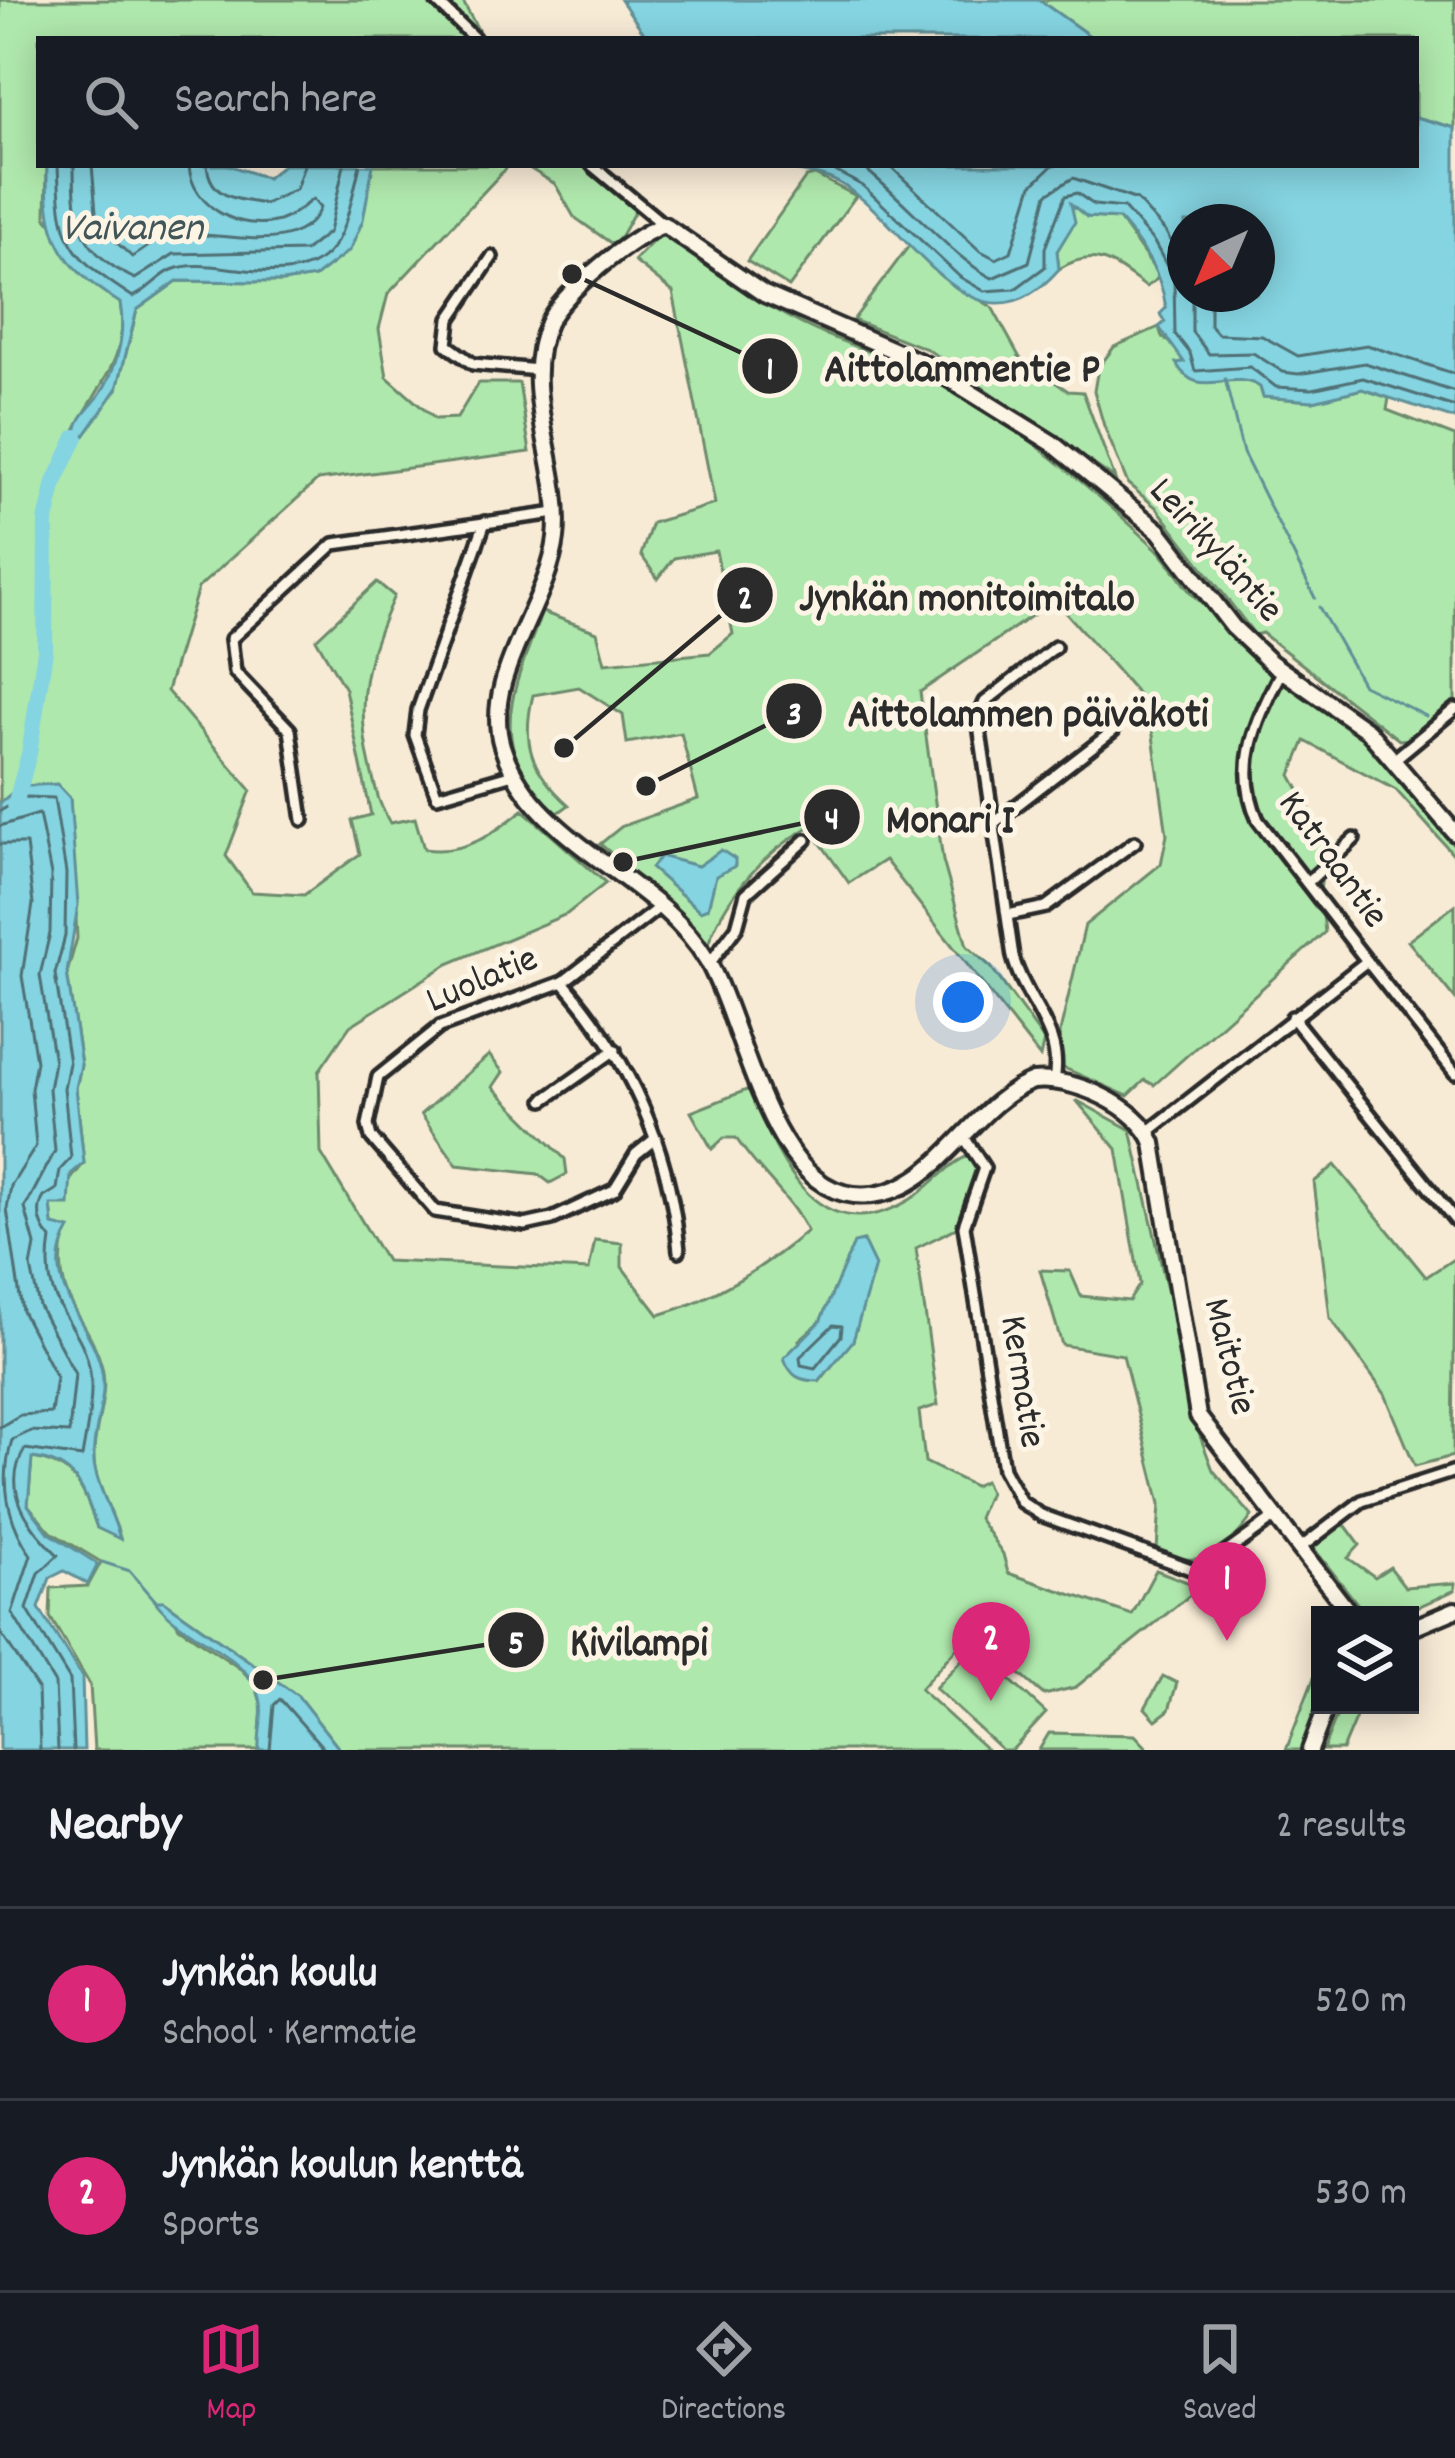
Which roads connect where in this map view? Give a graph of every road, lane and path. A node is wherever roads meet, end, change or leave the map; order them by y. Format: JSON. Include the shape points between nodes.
{"nodes":[{"id":1,"x":435,"y":0,"type":"edge"},
{"id":2,"x":472,"y":36,"type":"edge"},
{"id":3,"x":596,"y":168,"type":"edge"},
{"id":4,"x":664,"y":224,"type":"junction"},
{"id":5,"x":492,"y":257,"type":"dead end"},
{"id":6,"x":538,"y":370,"type":"junction"},
{"id":7,"x":556,"y":513,"type":"junction"},
{"id":8,"x":485,"y":522,"type":"junction"},
{"id":9,"x":1055,"y":647,"type":"dead end"},
{"id":10,"x":1282,"y":670,"type":"junction"},
{"id":11,"x":1453,"y":715,"type":"edge"},
{"id":12,"x":1113,"y":731,"type":"dead end"},
{"id":13,"x":1396,"y":758,"type":"junction"},
{"id":14,"x":513,"y":774,"type":"junction"},
{"id":15,"x":303,"y":820,"type":"dead end"},
{"id":16,"x":994,"y":823,"type":"junction"},
{"id":17,"x":1455,"y":833,"type":"edge"},
{"id":18,"x":1354,"y":839,"type":"dead end"},
{"id":19,"x":806,"y":840,"type":"dead end"},
{"id":20,"x":1135,"y":842,"type":"dead end"},
{"id":21,"x":1306,"y":883,"type":"junction"},
{"id":22,"x":657,"y":909,"type":"junction"},
{"id":23,"x":1008,"y":915,"type":"junction"},
{"id":24,"x":1367,"y":962,"type":"junction"},
{"id":25,"x":709,"y":964,"type":"junction"},
{"id":26,"x":563,"y":982,"type":"junction"},
{"id":27,"x":1292,"y":1017,"type":"junction"},
{"id":28,"x":615,"y":1050,"type":"junction"},
{"id":29,"x":1455,"y":1073,"type":"edge"},
{"id":30,"x":1054,"y":1080,"type":"junction"},
{"id":31,"x":544,"y":1100,"type":"dead end"},
{"id":32,"x":1148,"y":1132,"type":"junction"},
{"id":33,"x":964,"y":1137,"type":"junction"},
{"id":34,"x":656,"y":1138,"type":"junction"},
{"id":35,"x":1455,"y":1220,"type":"edge"},
{"id":36,"x":679,"y":1252,"type":"dead end"},
{"id":37,"x":1455,"y":1471,"type":"edge"},
{"id":38,"x":1274,"y":1518,"type":"junction"},
{"id":39,"x":1299,"y":1549,"type":"junction"},
{"id":40,"x":1344,"y":1606,"type":"edge"},
{"id":41,"x":1455,"y":1610,"type":"edge"},
{"id":42,"x":1419,"y":1625,"type":"edge"},
{"id":43,"x":1324,"y":1714,"type":"edge"},
{"id":44,"x":1310,"y":1750,"type":"edge"}],
"edges":[{"from":1,"to":2,"type":"street"},
{"from":3,"to":4,"type":"street","name":"Leirikyläntie"},
{"from":4,"to":6,"type":"street","via":[[564,300],[548,320]]},
{"from":4,"to":10,"type":"street","name":"Leirikyläntie","via":[[764,294],[925,364],[1052,442],[1159,531],[1233,627]]},
{"from":5,"to":6,"type":"street","via":[[450,319],[447,345],[473,364]]},
{"from":6,"to":7,"type":"street"},
{"from":7,"to":8,"type":"street"},
{"from":7,"to":14,"type":"street","via":[[555,546],[498,710]]},
{"from":8,"to":14,"type":"street","via":[[415,735],[437,796]]},
{"from":8,"to":15,"type":"street","via":[[334,544],[231,639],[235,672],[290,730]]},
{"from":9,"to":16,"type":"street","via":[[980,709]]},
{"from":10,"to":13,"type":"street","name":"Leirikyläntie"},
{"from":10,"to":21,"type":"street","name":"Katraantie","via":[[1244,778],[1258,820]]},
{"from":11,"to":13,"type":"street"},
{"from":12,"to":16,"type":"street"},
{"from":13,"to":17,"type":"street","name":"Leirikyläntie"},
{"from":14,"to":22,"type":"street"},
{"from":16,"to":23,"type":"street"},
{"from":18,"to":21,"type":"street"},
{"from":19,"to":25,"type":"street","via":[[746,894],[737,927]]},
{"from":20,"to":23,"type":"street","via":[[1046,907]]},
{"from":21,"to":24,"type":"street","name":"Katraantie"},
{"from":22,"to":25,"type":"street"},
{"from":22,"to":26,"type":"street","name":"Luolatie"},
{"from":23,"to":30,"type":"street","via":[[1019,978],[1054,1040]]},
{"from":24,"to":27,"type":"street","name":"Katraantie"},
{"from":24,"to":29,"type":"street"},
{"from":25,"to":33,"type":"street","via":[[786,1146],[824,1187],[854,1196],[908,1185]]},
{"from":26,"to":28,"type":"street"},
{"from":26,"to":34,"type":"street","name":"Luolatie","via":[[440,1028],[397,1061],[374,1087],[371,1137],[425,1205],[525,1226],[614,1190]]},
{"from":27,"to":32,"type":"street","name":"Katraantie"},
{"from":27,"to":35,"type":"street"},
{"from":28,"to":31,"type":"street"},
{"from":28,"to":34,"type":"street"},
{"from":30,"to":32,"type":"street","via":[[1129,1112]]},
{"from":30,"to":33,"type":"street","via":[[1024,1085]]},
{"from":32,"to":38,"type":"street","name":"Maitotie","via":[[1198,1416]]},
{"from":33,"to":38,"type":"street","name":"Kermatie","via":[[984,1168],[964,1226],[1003,1468],[1021,1502],[1198,1572]]},
{"from":34,"to":36,"type":"street"},
{"from":37,"to":39,"type":"street","via":[[1362,1501]]},
{"from":38,"to":39,"type":"street","name":"Maitotie"},
{"from":39,"to":40,"type":"street","name":"Maitotie"},
{"from":41,"to":42,"type":"street"},
{"from":43,"to":44,"type":"street"}]}
